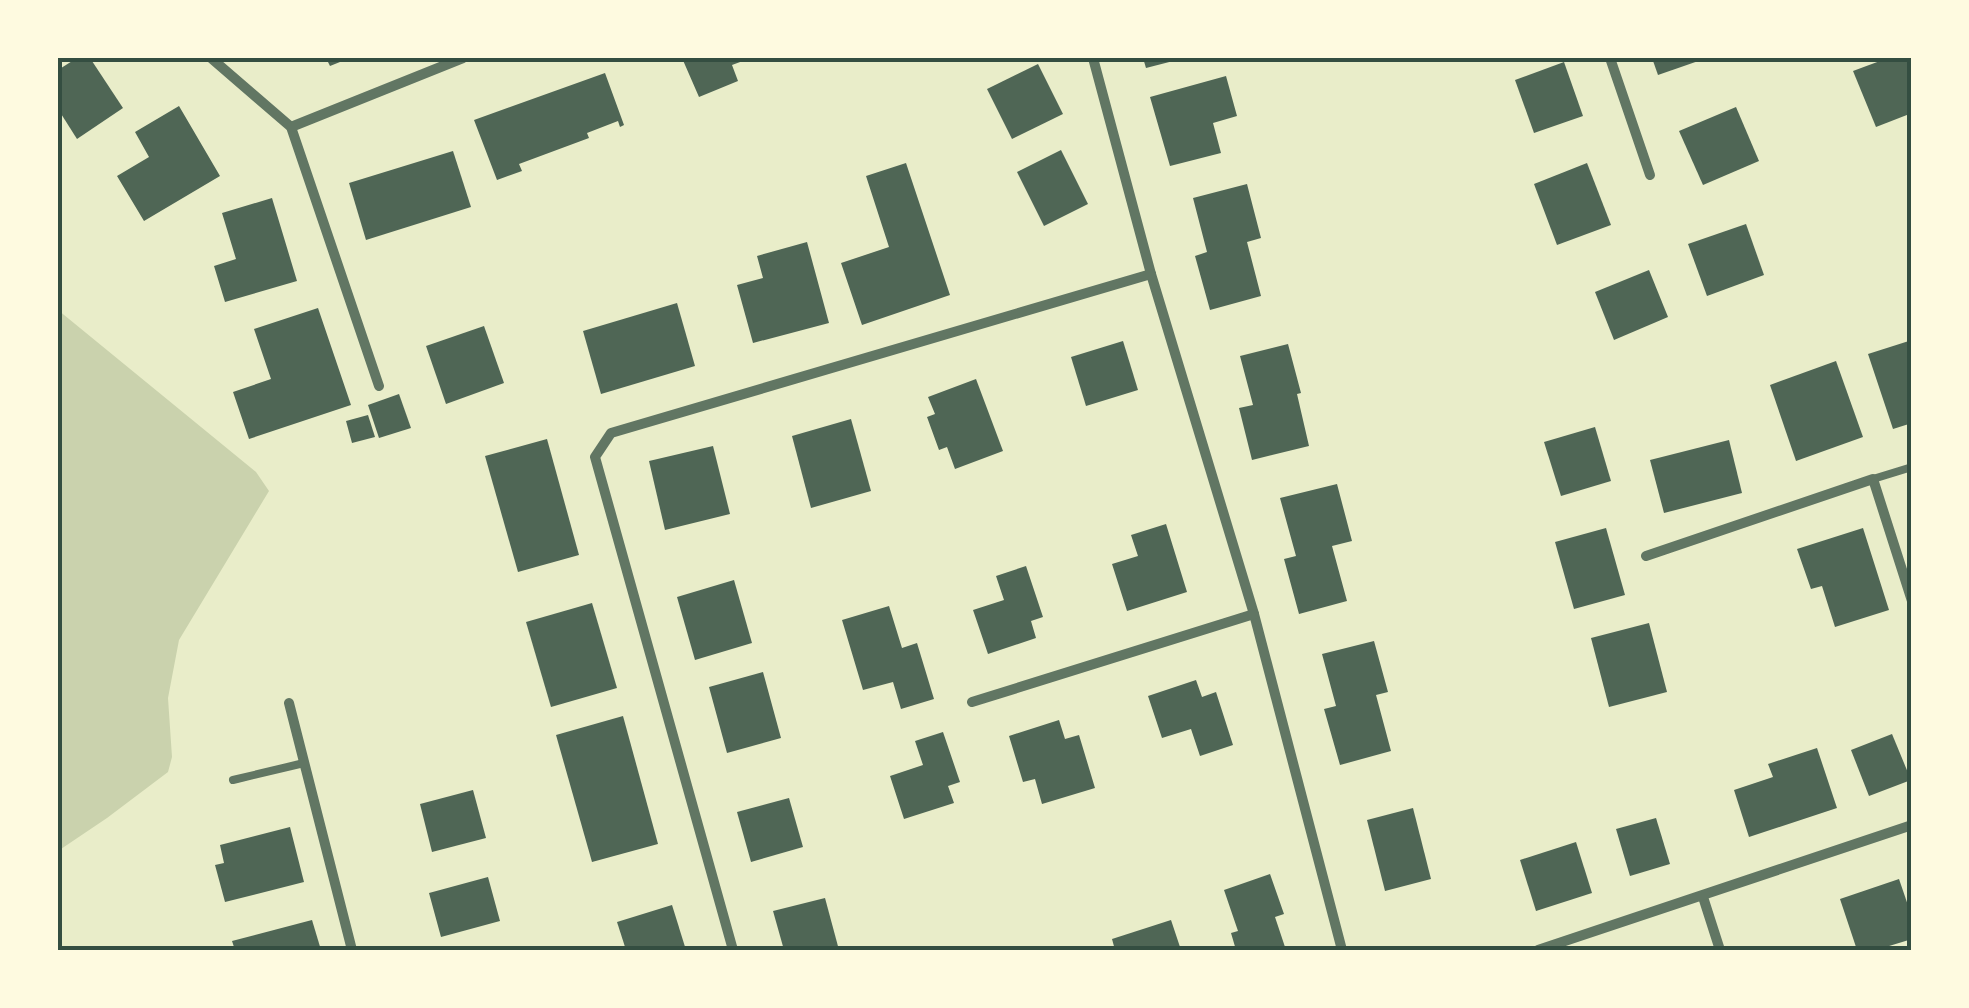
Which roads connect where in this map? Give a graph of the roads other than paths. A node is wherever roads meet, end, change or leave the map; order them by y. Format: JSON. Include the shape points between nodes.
{"nodes":[{"id":1,"x":211,"y":58,"type":"edge"},
{"id":2,"x":464,"y":58,"type":"edge"},
{"id":3,"x":1093,"y":58,"type":"edge"},
{"id":4,"x":1610,"y":58,"type":"edge"},
{"id":5,"x":291,"y":127,"type":"junction"},
{"id":6,"x":1650,"y":175,"type":"dead end"},
{"id":7,"x":1151,"y":274,"type":"junction"},
{"id":8,"x":379,"y":386,"type":"dead end"},
{"id":9,"x":1912,"y":467,"type":"edge"},
{"id":10,"x":1872,"y":479,"type":"junction"},
{"id":11,"x":1646,"y":556,"type":"dead end"},
{"id":12,"x":1912,"y":601,"type":"edge"},
{"id":13,"x":1254,"y":614,"type":"junction"},
{"id":14,"x":972,"y":702,"type":"dead end"},
{"id":15,"x":289,"y":703,"type":"dead end"},
{"id":16,"x":304,"y":763,"type":"junction"},
{"id":17,"x":234,"y":780,"type":"dead end"},
{"id":18,"x":1912,"y":825,"type":"edge"},
{"id":19,"x":1703,"y":897,"type":"junction"},
{"id":20,"x":352,"y":950,"type":"edge"},
{"id":21,"x":733,"y":950,"type":"edge"},
{"id":22,"x":1342,"y":950,"type":"edge"},
{"id":23,"x":1538,"y":950,"type":"edge"},
{"id":24,"x":1720,"y":950,"type":"edge"}],
"edges":[{"from":1,"to":5,"type":"street"},
{"from":2,"to":5,"type":"street"},
{"from":3,"to":7,"type":"street"},
{"from":4,"to":6,"type":"street"},
{"from":5,"to":8,"type":"street"},
{"from":7,"to":13,"type":"street"},
{"from":7,"to":21,"type":"street","via":[[611,433],[595,456]]},
{"from":9,"to":10,"type":"lane"},
{"from":10,"to":11,"type":"street"},
{"from":10,"to":12,"type":"street"},
{"from":13,"to":14,"type":"street"},
{"from":13,"to":22,"type":"street"},
{"from":15,"to":16,"type":"street"},
{"from":16,"to":17,"type":"lane"},
{"from":16,"to":20,"type":"street"},
{"from":18,"to":19,"type":"street"},
{"from":19,"to":23,"type":"street"},
{"from":19,"to":24,"type":"street"}]}
